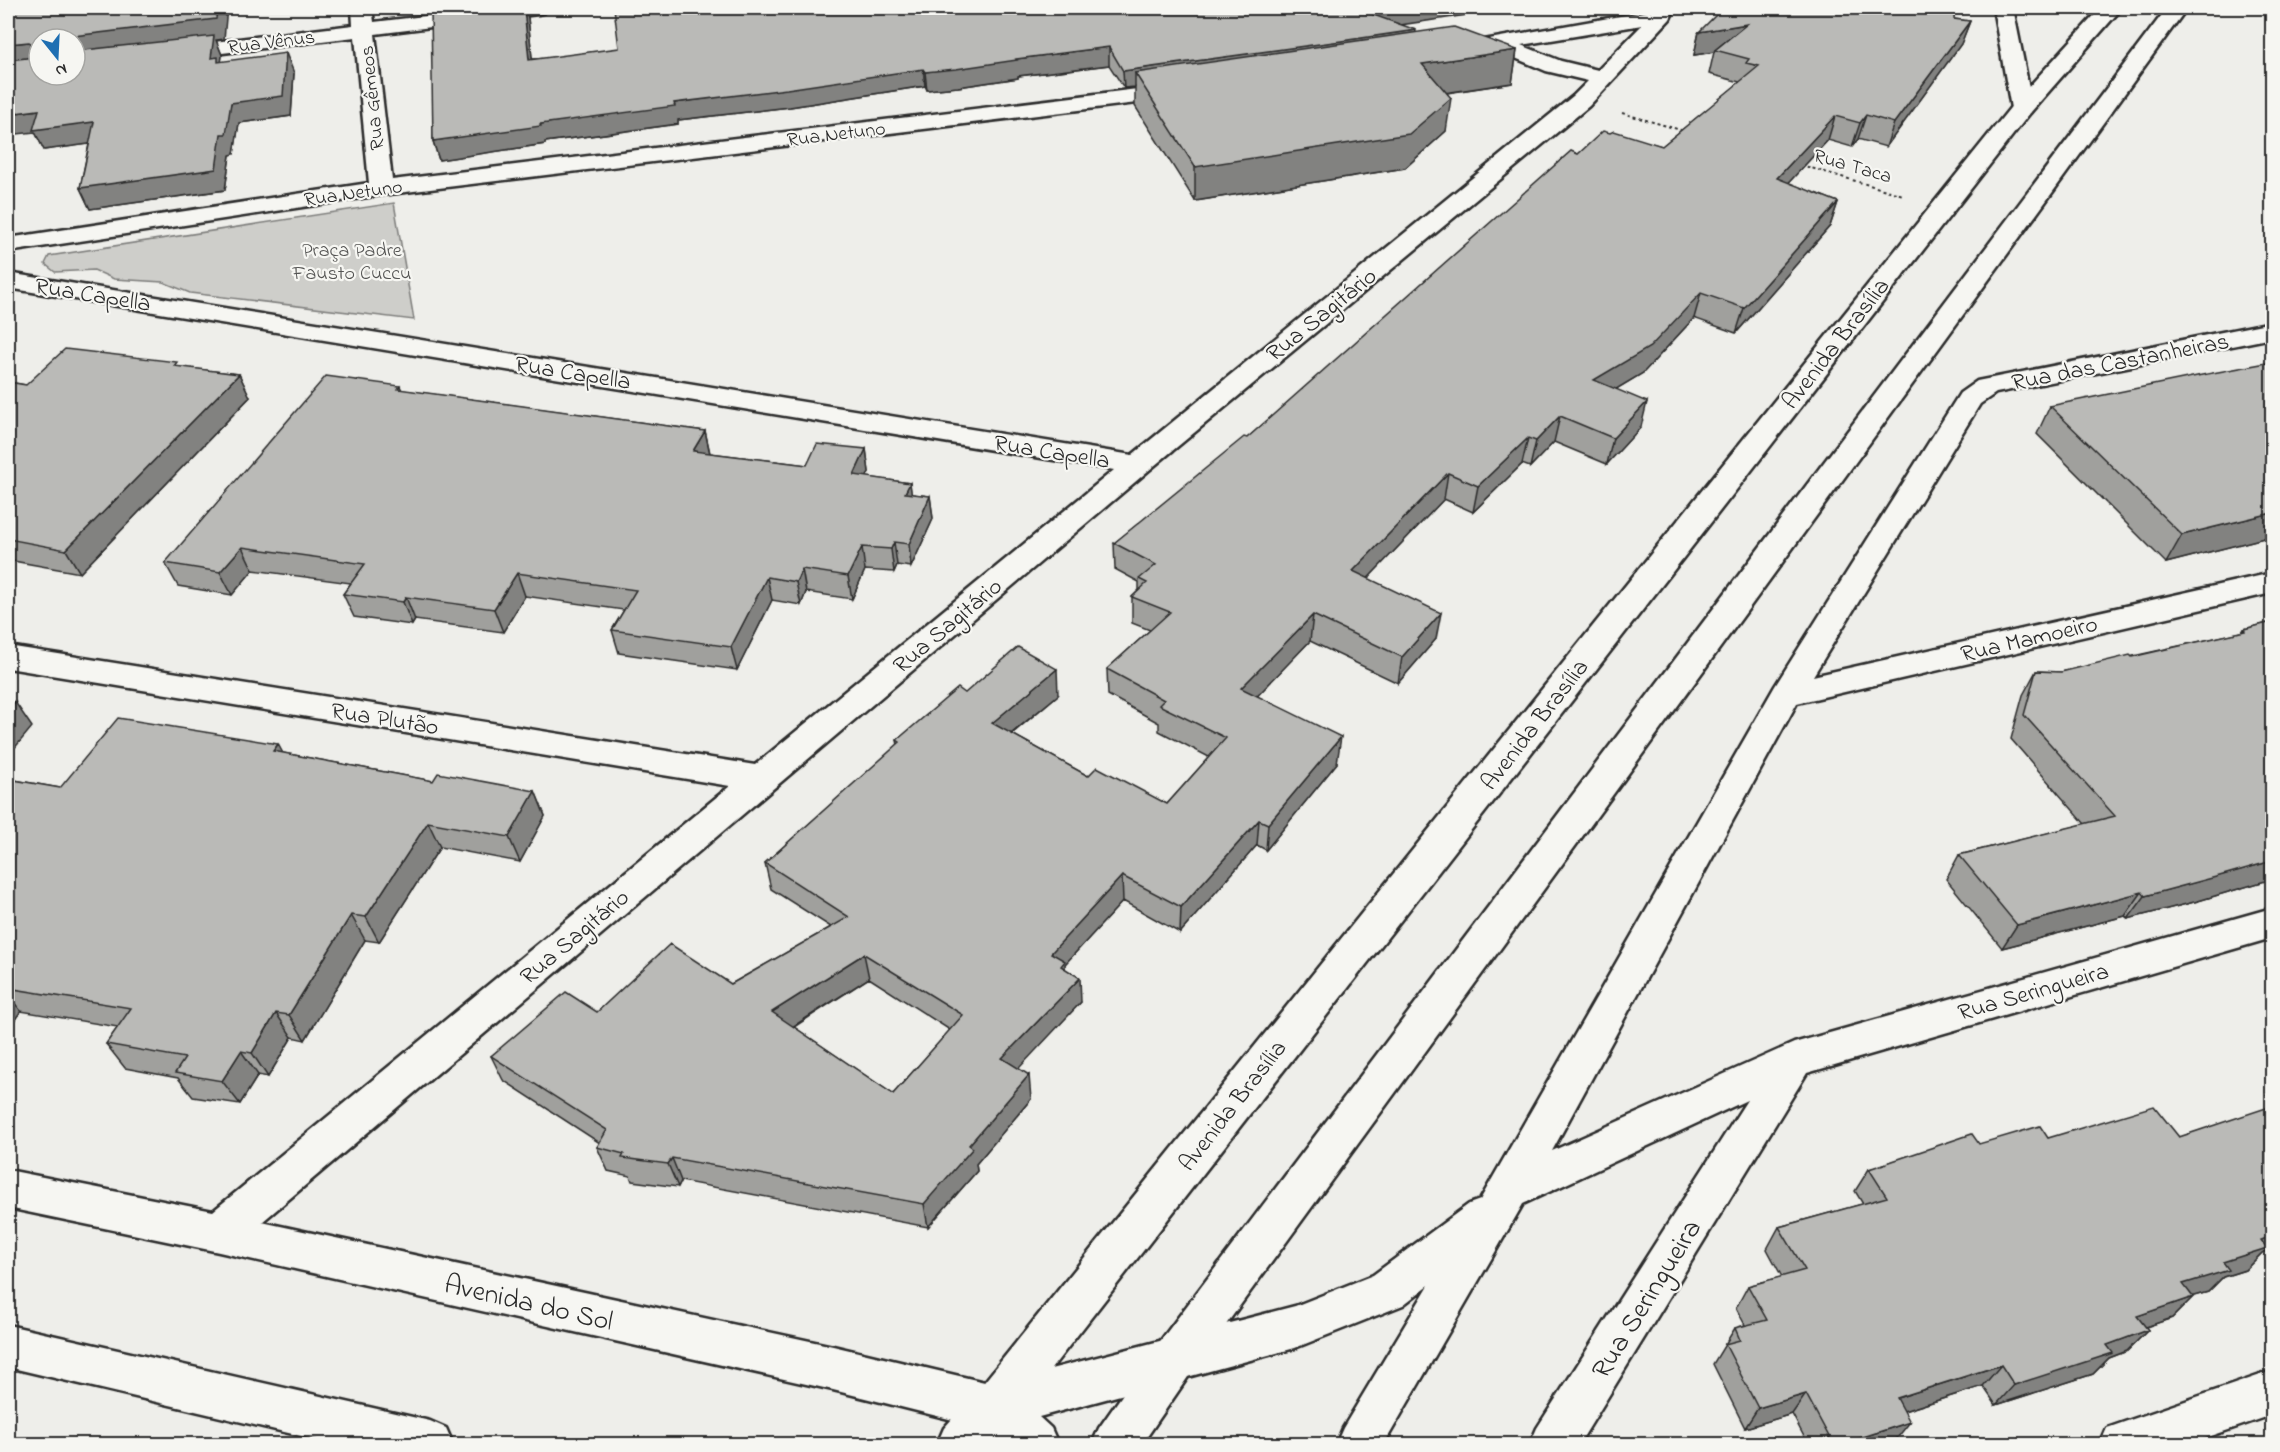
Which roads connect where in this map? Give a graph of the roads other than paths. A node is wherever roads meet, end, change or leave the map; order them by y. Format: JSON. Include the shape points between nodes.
{"nodes":[{"id":1,"x":538,"y":8,"type":"edge"},
{"id":2,"x":2003,"y":8,"type":"edge"},
{"id":3,"x":2112,"y":8,"type":"edge"},
{"id":4,"x":2177,"y":8,"type":"edge"},
{"id":5,"x":1664,"y":11,"type":"edge"},
{"id":6,"x":363,"y":18,"type":"edge"},
{"id":7,"x":1500,"y":44,"type":"junction"},
{"id":8,"x":1441,"y":53,"type":"edge"},
{"id":9,"x":156,"y":55,"type":"edge"},
{"id":10,"x":1604,"y":78,"type":"junction"},
{"id":11,"x":1204,"y":87,"type":"edge"},
{"id":12,"x":2022,"y":108,"type":"junction"},
{"id":13,"x":381,"y":188,"type":"junction"},
{"id":14,"x":8,"y":245,"type":"edge"},
{"id":15,"x":8,"y":280,"type":"edge"},
{"id":16,"x":2272,"y":330,"type":"edge"},
{"id":17,"x":1138,"y":465,"type":"junction"},
{"id":18,"x":2272,"y":583,"type":"edge"},
{"id":19,"x":8,"y":657,"type":"edge"},
{"id":20,"x":1786,"y":694,"type":"junction"},
{"id":21,"x":763,"y":779,"type":"junction"},
{"id":22,"x":2272,"y":923,"type":"edge"},
{"id":23,"x":1794,"y":1060,"type":"junction"},
{"id":24,"x":8,"y":1189,"type":"edge"},
{"id":25,"x":1502,"y":1199,"type":"junction"},
{"id":26,"x":219,"y":1232,"type":"junction"},
{"id":27,"x":8,"y":1346,"type":"edge"},
{"id":28,"x":1174,"y":1359,"type":"junction"},
{"id":29,"x":2272,"y":1393,"type":"edge"},
{"id":30,"x":993,"y":1407,"type":"junction"},
{"id":31,"x":430,"y":1444,"type":"edge"},
{"id":32,"x":960,"y":1444,"type":"edge"},
{"id":33,"x":1035,"y":1444,"type":"edge"},
{"id":34,"x":1115,"y":1444,"type":"edge"},
{"id":35,"x":1359,"y":1444,"type":"edge"},
{"id":36,"x":1553,"y":1444,"type":"edge"},
{"id":37,"x":2123,"y":1444,"type":"edge"}],
"edges":[{"from":1,"to":6,"type":"main road","name":"Rua Vênus"},
{"from":2,"to":12,"type":"main road"},
{"from":3,"to":12,"type":"main road","name":"Avenida Brasília"},
{"from":4,"to":28,"type":"main road"},
{"from":5,"to":7,"type":"main road"},
{"from":5,"to":10,"type":"main road","name":"Rua Sagitário"},
{"from":6,"to":9,"type":"main road","name":"Rua Vênus"},
{"from":6,"to":13,"type":"main road","name":"Rua Gêmeos"},
{"from":7,"to":8,"type":"main road"},
{"from":7,"to":10,"type":"main road","via":[[1554,66]]},
{"from":10,"to":17,"type":"main road","name":"Rua Sagitário"},
{"from":11,"to":13,"type":"main road","name":"Rua Netuno"},
{"from":12,"to":30,"type":"main road","name":"Avenida Brasília"},
{"from":13,"to":14,"type":"main road","name":"Rua Netuno"},
{"from":15,"to":17,"type":"main road","name":"Rua Capella"},
{"from":16,"to":20,"type":"main road","name":"Rua das Castanheiras","via":[[1988,387],[1970,399]]},
{"from":17,"to":21,"type":"main road","name":"Rua Sagitário"},
{"from":18,"to":20,"type":"main road","name":"Rua Mamoeiro"},
{"from":19,"to":21,"type":"main road","name":"Rua Plutão"},
{"from":20,"to":25,"type":"main road"},
{"from":21,"to":26,"type":"main road","name":"Rua Sagitário"},
{"from":22,"to":23,"type":"main road","name":"Rua Seringueira"},
{"from":23,"to":25,"type":"main road","name":"Rua Seringueira"},
{"from":23,"to":36,"type":"main road","name":"Rua Seringueira"},
{"from":24,"to":26,"type":"main road","name":"Avenida do Sol"},
{"from":25,"to":28,"type":"main road","via":[[1388,1290],[1295,1327]]},
{"from":25,"to":35,"type":"main road"},
{"from":26,"to":30,"type":"main road","name":"Avenida do Sol"},
{"from":27,"to":31,"type":"main road"},
{"from":28,"to":30,"type":"main road"},
{"from":28,"to":34,"type":"main road"},
{"from":29,"to":37,"type":"main road"},
{"from":30,"to":32,"type":"main road","name":"Avenida Brasília"},
{"from":30,"to":33,"type":"main road","name":"Avenida do Sol"}]}
